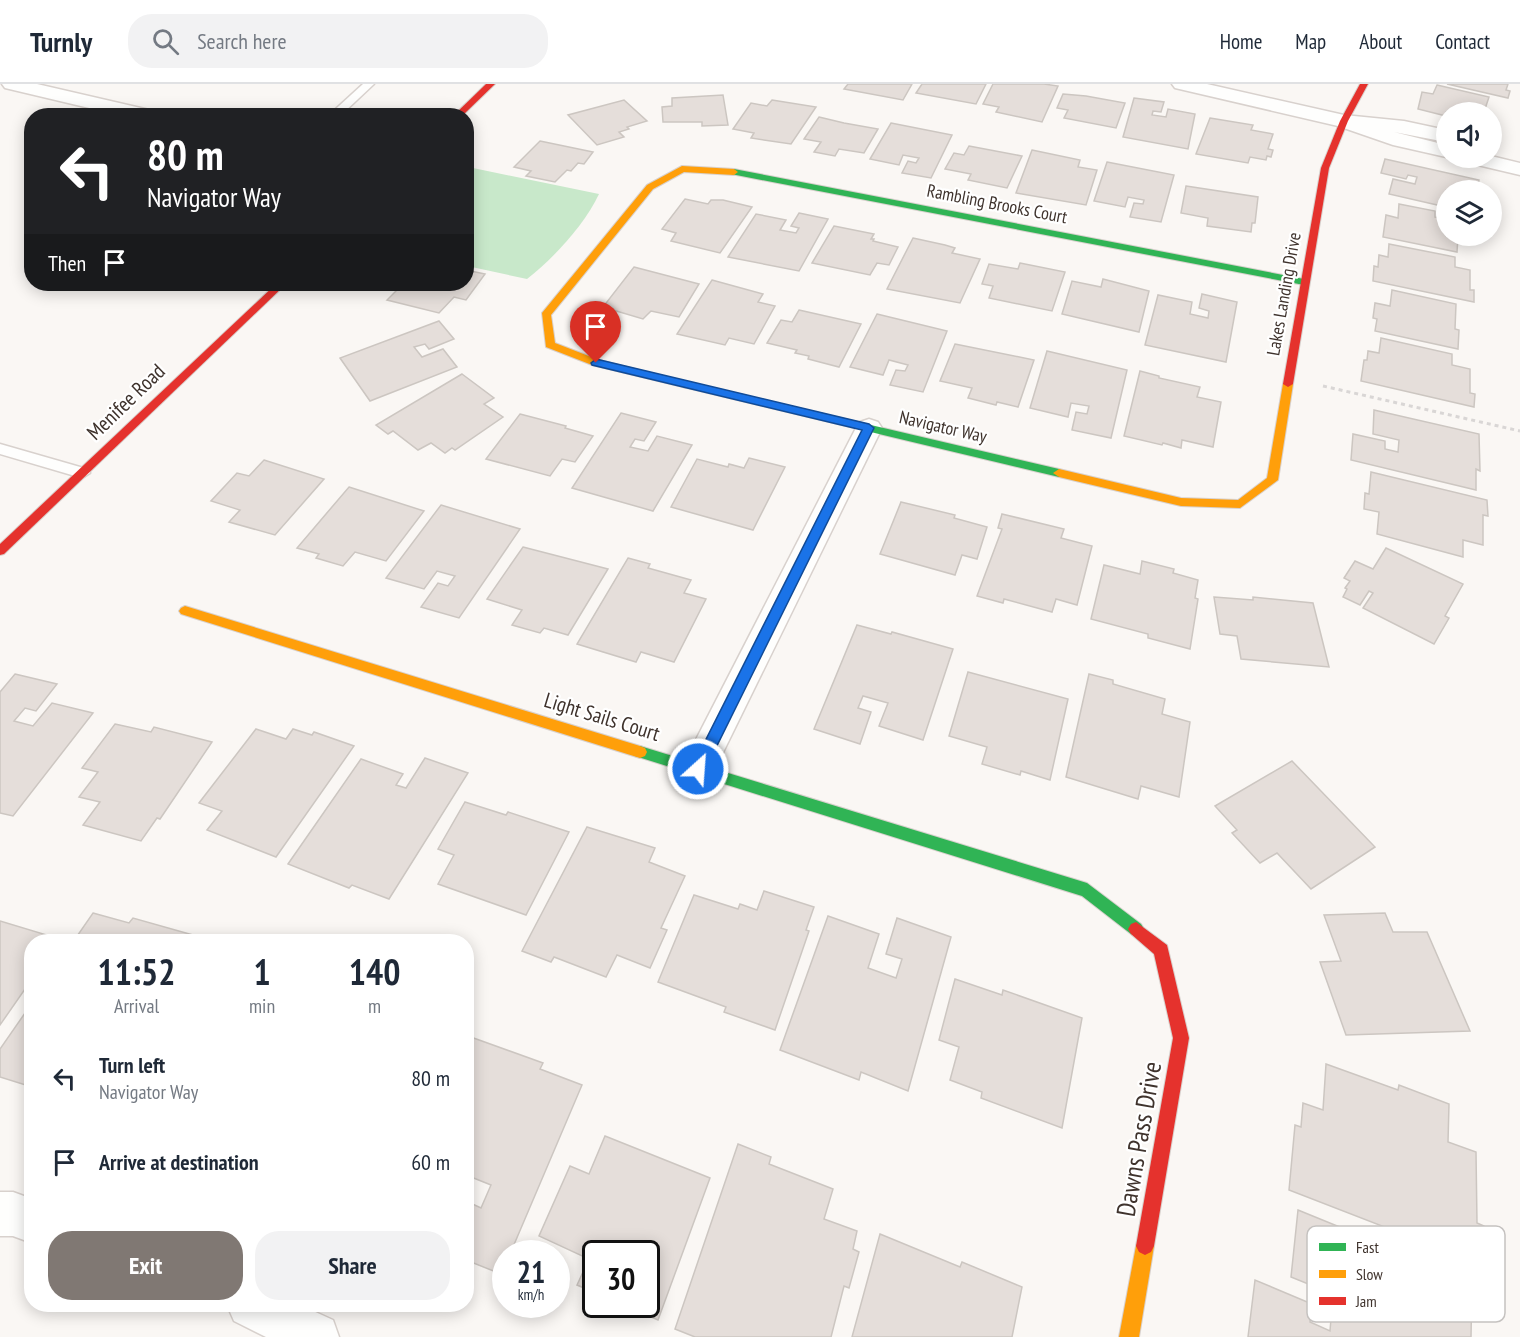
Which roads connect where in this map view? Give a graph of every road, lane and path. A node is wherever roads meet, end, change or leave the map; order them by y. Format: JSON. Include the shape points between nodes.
{"nodes":[{"id":1,"x":12,"y":84,"type":"edge"},
{"id":2,"x":369,"y":84,"type":"edge"},
{"id":3,"x":491,"y":84,"type":"edge"},
{"id":4,"x":1182,"y":84,"type":"edge"},
{"id":5,"x":1364,"y":84,"type":"edge"},
{"id":6,"x":116,"y":108,"type":"edge"},
{"id":7,"x":342,"y":108,"type":"edge"},
{"id":8,"x":466,"y":108,"type":"edge"},
{"id":9,"x":1344,"y":121,"type":"junction"},
{"id":10,"x":1436,"y":134,"type":"edge"},
{"id":11,"x":1436,"y":150,"type":"edge"},
{"id":12,"x":1502,"y":150,"type":"edge"},
{"id":13,"x":1520,"y":154,"type":"edge"},
{"id":14,"x":1502,"y":165,"type":"edge"},
{"id":15,"x":682,"y":169,"type":"joint"},
{"id":16,"x":1520,"y":169,"type":"edge"},
{"id":17,"x":1304,"y":282,"type":"junction"},
{"id":18,"x":274,"y":291,"type":"edge"},
{"id":19,"x":1288,"y":377,"type":"junction"},
{"id":20,"x":869,"y":428,"type":"junction"},
{"id":21,"x":1520,"y":431,"type":"edge"},
{"id":22,"x":0,"y":449,"type":"edge"},
{"id":23,"x":82,"y":473,"type":"junction"},
{"id":24,"x":1240,"y":504,"type":"joint"},
{"id":25,"x":0,"y":552,"type":"edge"},
{"id":26,"x":185,"y":611,"type":"dead end"},
{"id":27,"x":698,"y":769,"type":"junction"},
{"id":28,"x":1161,"y":950,"type":"joint"},
{"id":29,"x":0,"y":1214,"type":"edge"},
{"id":30,"x":24,"y":1218,"type":"edge"},
{"id":31,"x":264,"y":1312,"type":"edge"},
{"id":32,"x":316,"y":1337,"type":"edge"},
{"id":33,"x":1130,"y":1337,"type":"edge"}],
"edges":[{"from":1,"to":6,"type":"street"},
{"from":2,"to":7,"type":"lane"},
{"from":3,"to":8,"type":"street"},
{"from":4,"to":9,"type":"street"},
{"from":5,"to":9,"type":"street","name":"Lakes Landing Drive"},
{"from":9,"to":10,"type":"street"},
{"from":9,"to":11,"type":"street"},
{"from":9,"to":17,"type":"street","name":"Lakes Landing Drive","via":[[1325,168]]},
{"from":12,"to":13,"type":"street"},
{"from":14,"to":16,"type":"street"},
{"from":15,"to":17,"type":"street","name":"Rambling Brooks Court","via":[[732,172]]},
{"from":15,"to":20,"type":"street","name":"Navigator Way","via":[[650,187],[546,315],[550,345],[596,363]]},
{"from":17,"to":19,"type":"street","name":"Lakes Landing Drive"},
{"from":18,"to":23,"type":"street","name":"Menifee Road"},
{"from":19,"to":21,"type":"path"},
{"from":19,"to":24,"type":"street","name":"Lakes Landing Drive","via":[[1272,480]]},
{"from":20,"to":24,"type":"street","name":"Navigator Way","via":[[1181,502]]},
{"from":20,"to":27,"type":"street"},
{"from":22,"to":23,"type":"lane"},
{"from":23,"to":25,"type":"street","name":"Menifee Road"},
{"from":26,"to":27,"type":"street","name":"Light Sails Court"},
{"from":27,"to":28,"type":"street","name":"Light Sails Court","via":[[1087,891]]},
{"from":28,"to":33,"type":"street","name":"Dawns Pass Drive","via":[[1181,1038]]},
{"from":29,"to":30,"type":"street"},
{"from":31,"to":32,"type":"street"}]}
